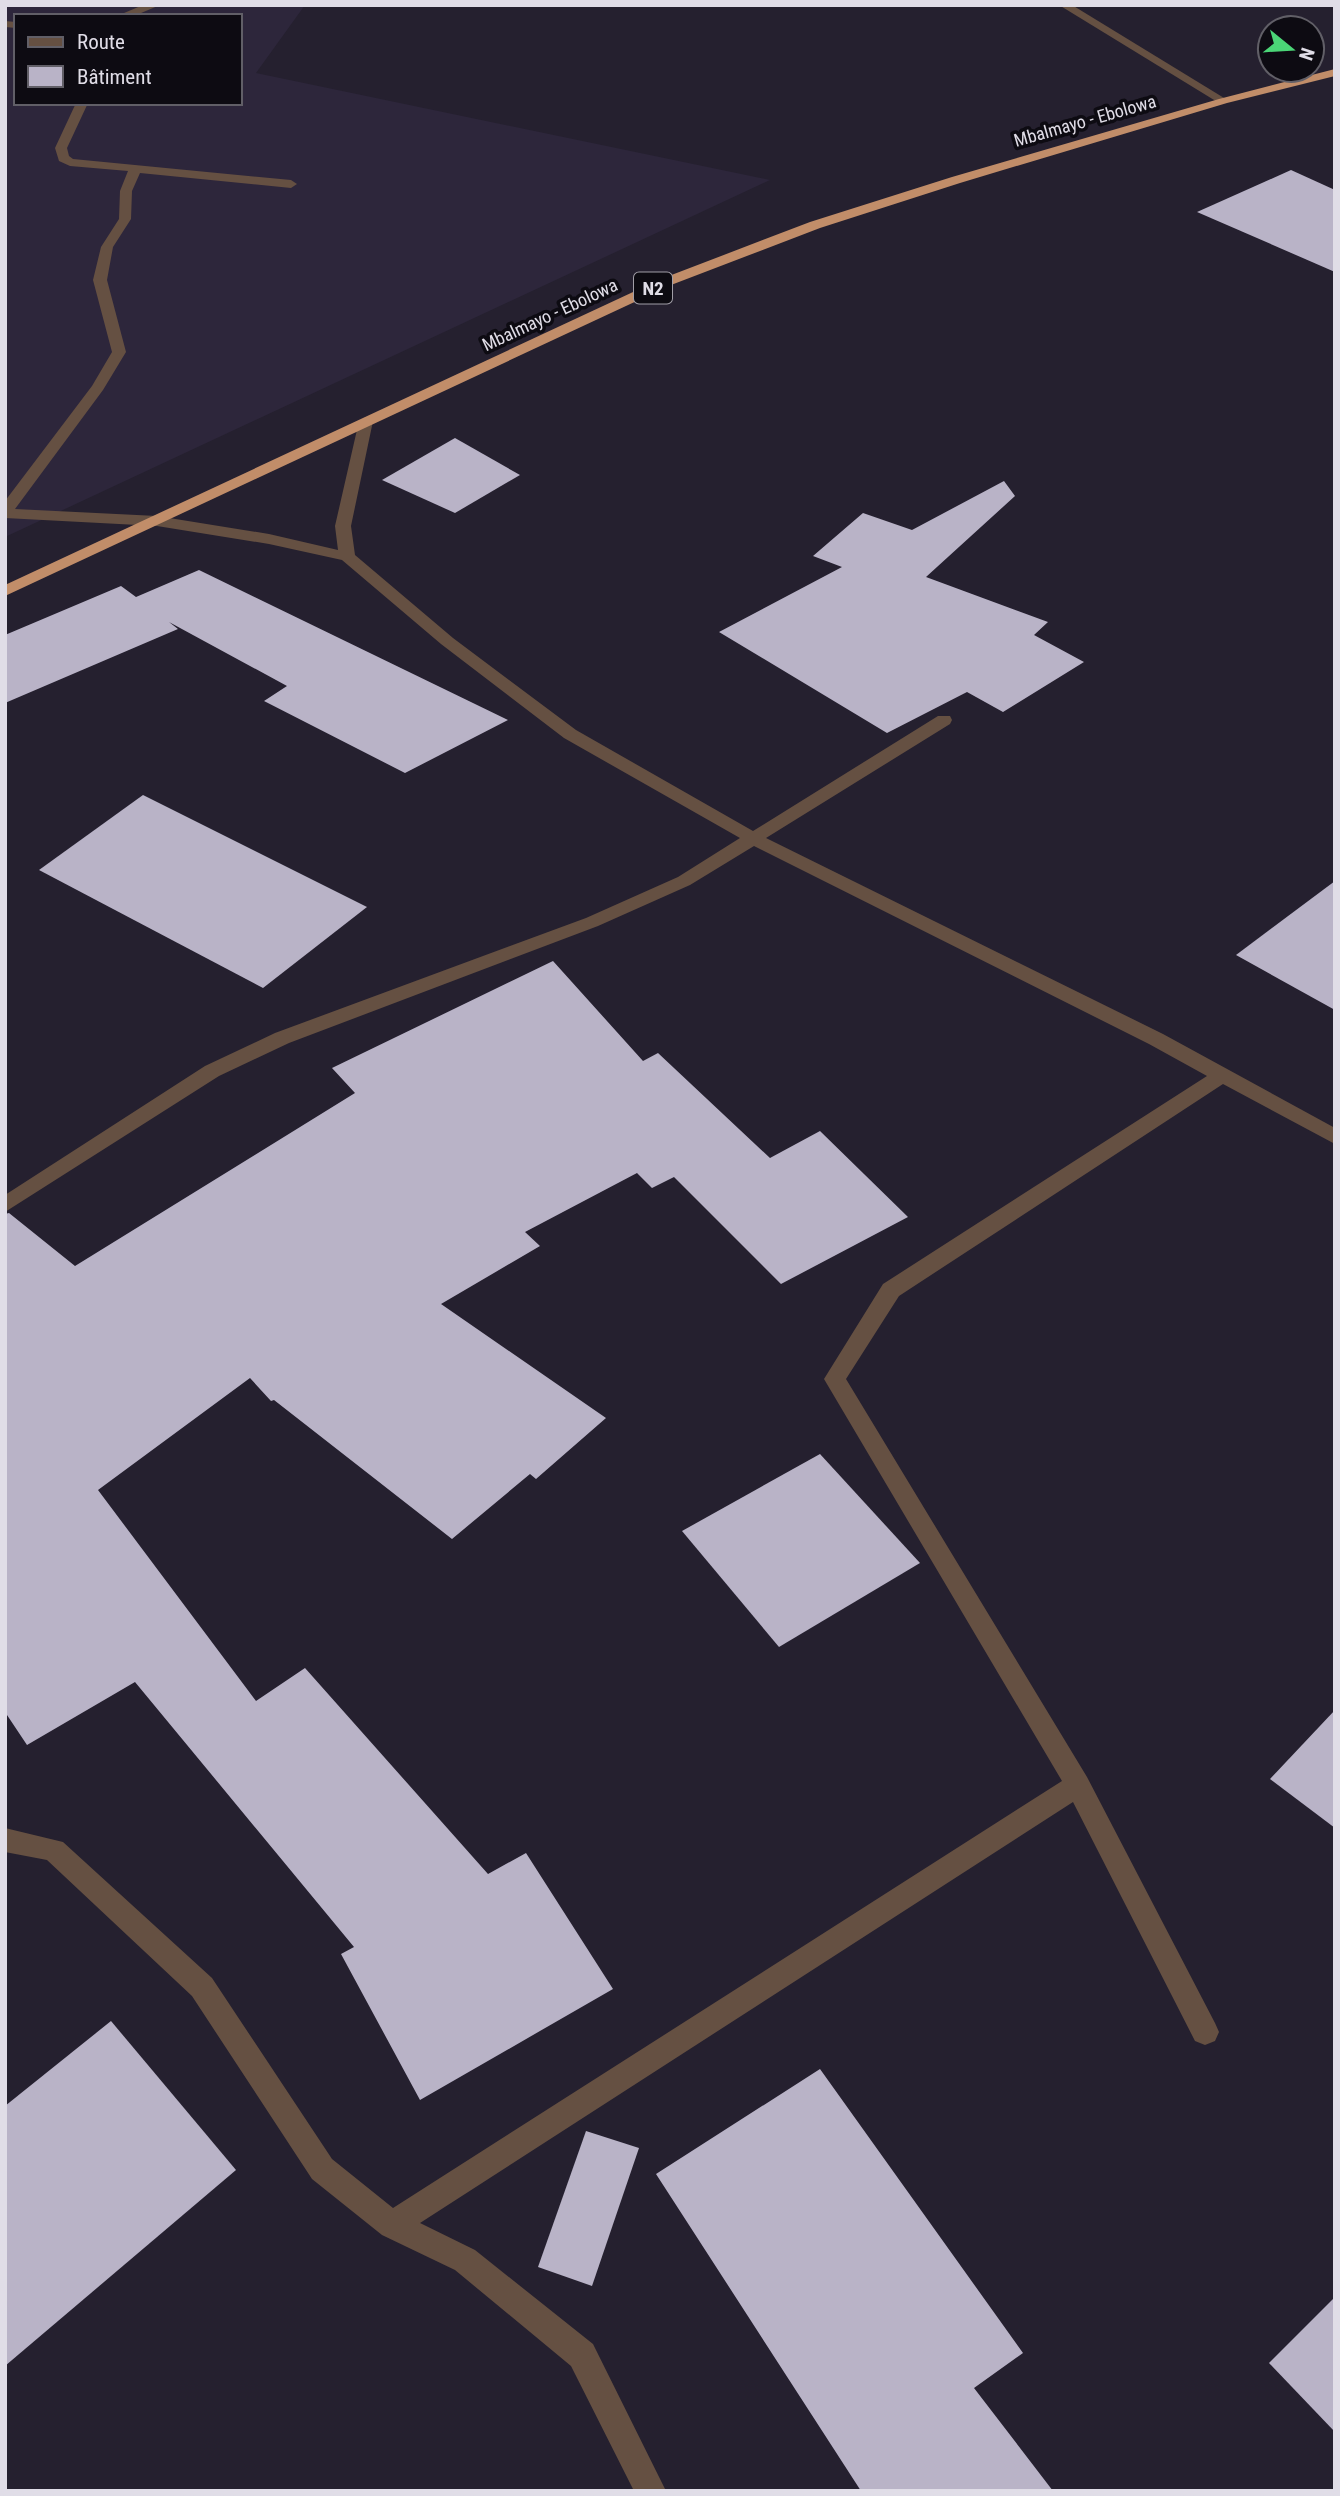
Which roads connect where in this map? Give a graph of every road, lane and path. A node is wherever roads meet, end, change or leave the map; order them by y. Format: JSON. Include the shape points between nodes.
{"nodes":[{"id":1,"x":1064,"y":5,"type":"edge"},
{"id":2,"x":154,"y":6,"type":"edge"},
{"id":3,"x":128,"y":14,"type":"edge"},
{"id":4,"x":1335,"y":72,"type":"edge"},
{"id":5,"x":1223,"y":101,"type":"junction"},
{"id":6,"x":81,"y":105,"type":"edge"},
{"id":7,"x":135,"y":169,"type":"junction"},
{"id":8,"x":291,"y":184,"type":"dead end"},
{"id":9,"x":366,"y":421,"type":"junction"},
{"id":10,"x":5,"y":512,"type":"edge"},
{"id":11,"x":157,"y":521,"type":"junction"},
{"id":12,"x":347,"y":557,"type":"junction"},
{"id":13,"x":5,"y":591,"type":"edge"},
{"id":14,"x":944,"y":720,"type":"dead end"},
{"id":15,"x":754,"y":839,"type":"junction"},
{"id":16,"x":1221,"y":1076,"type":"junction"},
{"id":17,"x":1335,"y":1136,"type":"edge"},
{"id":18,"x":5,"y":1205,"type":"edge"},
{"id":19,"x":1078,"y":1785,"type":"junction"},
{"id":20,"x":5,"y":1840,"type":"edge"},
{"id":21,"x":1205,"y":2032,"type":"dead end"},
{"id":22,"x":392,"y":2225,"type":"junction"},
{"id":23,"x":651,"y":2491,"type":"edge"}],
"edges":[{"from":1,"to":5,"type":"street"},
{"from":2,"to":3,"type":"street"},
{"from":4,"to":5,"type":"highway","name":"Mbalmayo - Ebolowa","number":"N2"},
{"from":5,"to":9,"type":"highway","name":"Mbalmayo - Ebolowa","number":"N2","via":[[815,225],[666,282]]},
{"from":6,"to":7,"type":"street","via":[[61,148],[63,158]]},
{"from":7,"to":8,"type":"street"},
{"from":7,"to":10,"type":"street","via":[[126,191],[125,219],[107,247],[100,280],[119,352]]},
{"from":9,"to":11,"type":"highway","name":"Mbalmayo - Ebolowa","number":"N2"},
{"from":9,"to":12,"type":"street","via":[[343,526]]},
{"from":10,"to":11,"type":"street"},
{"from":11,"to":12,"type":"street"},
{"from":11,"to":13,"type":"highway","name":"Mbalmayo - Ebolowa","number":"N2"},
{"from":12,"to":15,"type":"street","via":[[447,641],[570,734]]},
{"from":14,"to":15,"type":"street"},
{"from":15,"to":16,"type":"street","via":[[1156,1039]]},
{"from":15,"to":18,"type":"street","via":[[684,881],[592,922],[282,1038],[212,1071]]},
{"from":16,"to":17,"type":"street"},
{"from":16,"to":19,"type":"street","via":[[891,1290],[835,1379]]},
{"from":19,"to":21,"type":"street"},
{"from":19,"to":22,"type":"street"},
{"from":20,"to":22,"type":"street","via":[[54,1850],[202,1987],[322,2169]]},
{"from":22,"to":23,"type":"street","via":[[465,2260],[582,2356]]}]}
